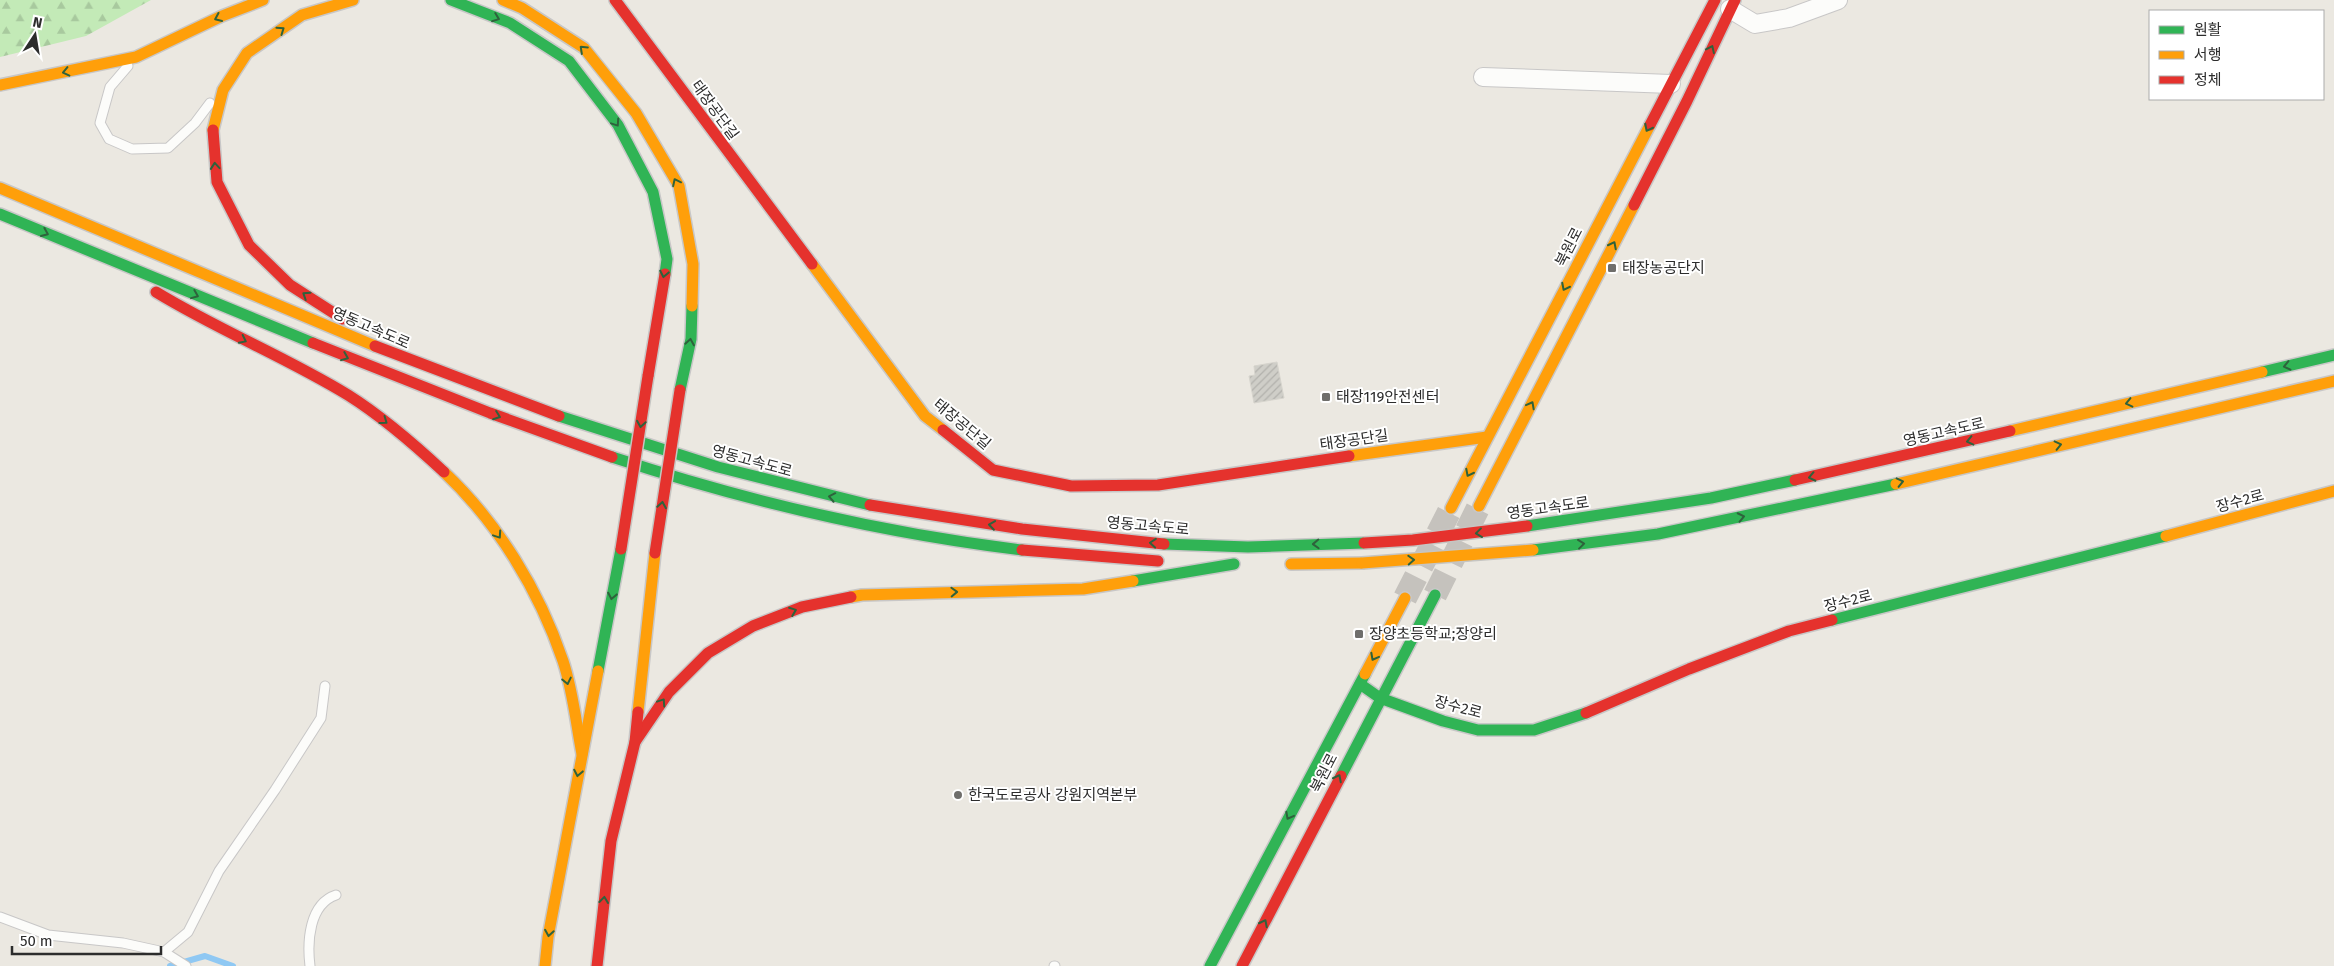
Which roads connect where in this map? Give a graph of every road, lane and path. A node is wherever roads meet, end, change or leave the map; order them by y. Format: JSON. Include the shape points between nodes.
{"nodes":[{"id":1,"x":264,"y":0,"type":"edge"},
{"id":2,"x":353,"y":0,"type":"edge"},
{"id":3,"x":450,"y":0,"type":"edge"},
{"id":4,"x":503,"y":0,"type":"edge"},
{"id":5,"x":615,"y":0,"type":"edge"},
{"id":6,"x":1715,"y":0,"type":"edge"},
{"id":7,"x":1838,"y":0,"type":"edge"},
{"id":8,"x":1732,"y":5,"type":"edge"},
{"id":9,"x":247,"y":53,"type":"junction"},
{"id":10,"x":136,"y":56,"type":"junction"},
{"id":11,"x":1483,"y":77,"type":"dead end"},
{"id":12,"x":1671,"y":84,"type":"junction"},
{"id":13,"x":0,"y":85,"type":"edge"},
{"id":14,"x":1691,"y":93,"type":"junction"},
{"id":15,"x":0,"y":188,"type":"edge"},
{"id":16,"x":0,"y":214,"type":"edge"},
{"id":17,"x":96,"y":254,"type":"junction"},
{"id":18,"x":2334,"y":354,"type":"edge"},
{"id":19,"x":406,"y":359,"type":"junction"},
{"id":20,"x":2334,"y":381,"type":"edge"},
{"id":21,"x":1487,"y":437,"type":"junction"},
{"id":22,"x":1508,"y":448,"type":"junction"},
{"id":23,"x":2334,"y":491,"type":"edge"},
{"id":24,"x":1479,"y":506,"type":"tunnel mouth"},
{"id":25,"x":1451,"y":508,"type":"tunnel mouth"},
{"id":26,"x":1283,"y":564,"type":"dead end"},
{"id":27,"x":1435,"y":595,"type":"tunnel mouth"},
{"id":28,"x":1405,"y":598,"type":"tunnel mouth"},
{"id":29,"x":1360,"y":684,"type":"junction"},
{"id":30,"x":325,"y":686,"type":"dead end"},
{"id":31,"x":1380,"y":698,"type":"junction"},
{"id":32,"x":635,"y":742,"type":"junction"},
{"id":33,"x":582,"y":754,"type":"junction"},
{"id":34,"x":336,"y":895,"type":"dead end"},
{"id":35,"x":0,"y":916,"type":"edge"},
{"id":36,"x":166,"y":953,"type":"junction"},
{"id":37,"x":186,"y":966,"type":"edge"},
{"id":38,"x":310,"y":966,"type":"edge"},
{"id":39,"x":545,"y":966,"type":"edge"},
{"id":40,"x":597,"y":966,"type":"edge"},
{"id":41,"x":1210,"y":966,"type":"edge"},
{"id":42,"x":1242,"y":966,"type":"edge"}],
"edges":[{"from":1,"to":10,"type":"main road","one_way":true},
{"from":9,"to":2,"type":"main road","one_way":true,"via":[[302,15]]},
{"from":3,"to":33,"type":"main road","one_way":true,"bridge":true,"via":[[510,23],[569,61],[618,125],[653,192],[666,259],[621,548]]},
{"from":32,"to":4,"type":"main road","one_way":true,"bridge":true,"via":[[655,553],[680,390],[691,340],[693,264],[679,186],[636,113],[584,48],[522,8]]},
{"from":5,"to":21,"type":"main road","name":"태장공단길","via":[[925,416],[994,470],[1070,486],[1158,484]]},
{"from":6,"to":12,"type":"main road","name":"북원로"},
{"from":7,"to":8,"type":"street","via":[[1789,18],[1755,24]]},
{"from":14,"to":8,"type":"main road","one_way":true},
{"from":9,"to":10,"type":"lane","via":[[195,123],[168,148],[132,149],[109,140],[100,123],[110,87]]},
{"from":19,"to":9,"type":"main road","one_way":true,"via":[[290,285],[249,244],[216,182],[212,135],[223,90]]},
{"from":10,"to":13,"type":"main road","one_way":true},
{"from":11,"to":12,"type":"street"},
{"from":12,"to":14,"type":"main road"},
{"from":12,"to":21,"type":"main road","name":"북원로","one_way":true},
{"from":22,"to":14,"type":"main road","one_way":true},
{"from":15,"to":19,"type":"main road","name":"영동고속도로"},
{"from":16,"to":17,"type":"main road","one_way":true},
{"from":17,"to":32,"type":"main road","via":[[454,401],[588,449],[720,491],[848,522],[973,543],[1082,557],[1239,564],[1083,589],[862,595],[802,607],[753,626],[708,653],[669,692]]},
{"from":17,"to":33,"type":"main road","one_way":true,"via":[[188,313],[349,396],[449,474],[482,512],[541,605],[563,662]]},
{"from":18,"to":19,"type":"main road","name":"영동고속도로","one_way":true,"bridge":true,"via":[[1841,471],[1711,498],[1423,539],[1276,546],[1180,545],[1063,534],[836,498],[714,467],[564,419]]},
{"from":26,"to":20,"type":"main road","one_way":true,"bridge":true,"via":[[1362,563],[1532,550],[1658,534],[1826,500]]},
{"from":21,"to":22,"type":"main road"},
{"from":21,"to":25,"type":"main road","name":"북원로","one_way":true},
{"from":22,"to":24,"type":"main road"},
{"from":23,"to":31,"type":"main road","name":"장수2로","via":[[1789,631],[1689,668],[1594,710],[1534,730],[1478,730]]},
{"from":27,"to":31,"type":"main road","name":"북원로"},
{"from":28,"to":29,"type":"main road","name":"북원로","one_way":true},
{"from":29,"to":31,"type":"main road","name":"장수2로"},
{"from":29,"to":41,"type":"main road","name":"북원로","one_way":true},
{"from":30,"to":36,"type":"lane","via":[[321,718],[218,871],[188,932]]},
{"from":42,"to":31,"type":"main road","name":"북원로","one_way":true},
{"from":40,"to":32,"type":"main road","one_way":true,"via":[[611,841]]},
{"from":33,"to":39,"type":"main road","one_way":true},
{"from":34,"to":38,"type":"lane","via":[[327,898],[314,919],[308,943]]},
{"from":35,"to":36,"type":"lane","via":[[48,935],[123,943]]},
{"from":36,"to":37,"type":"lane"}]}
